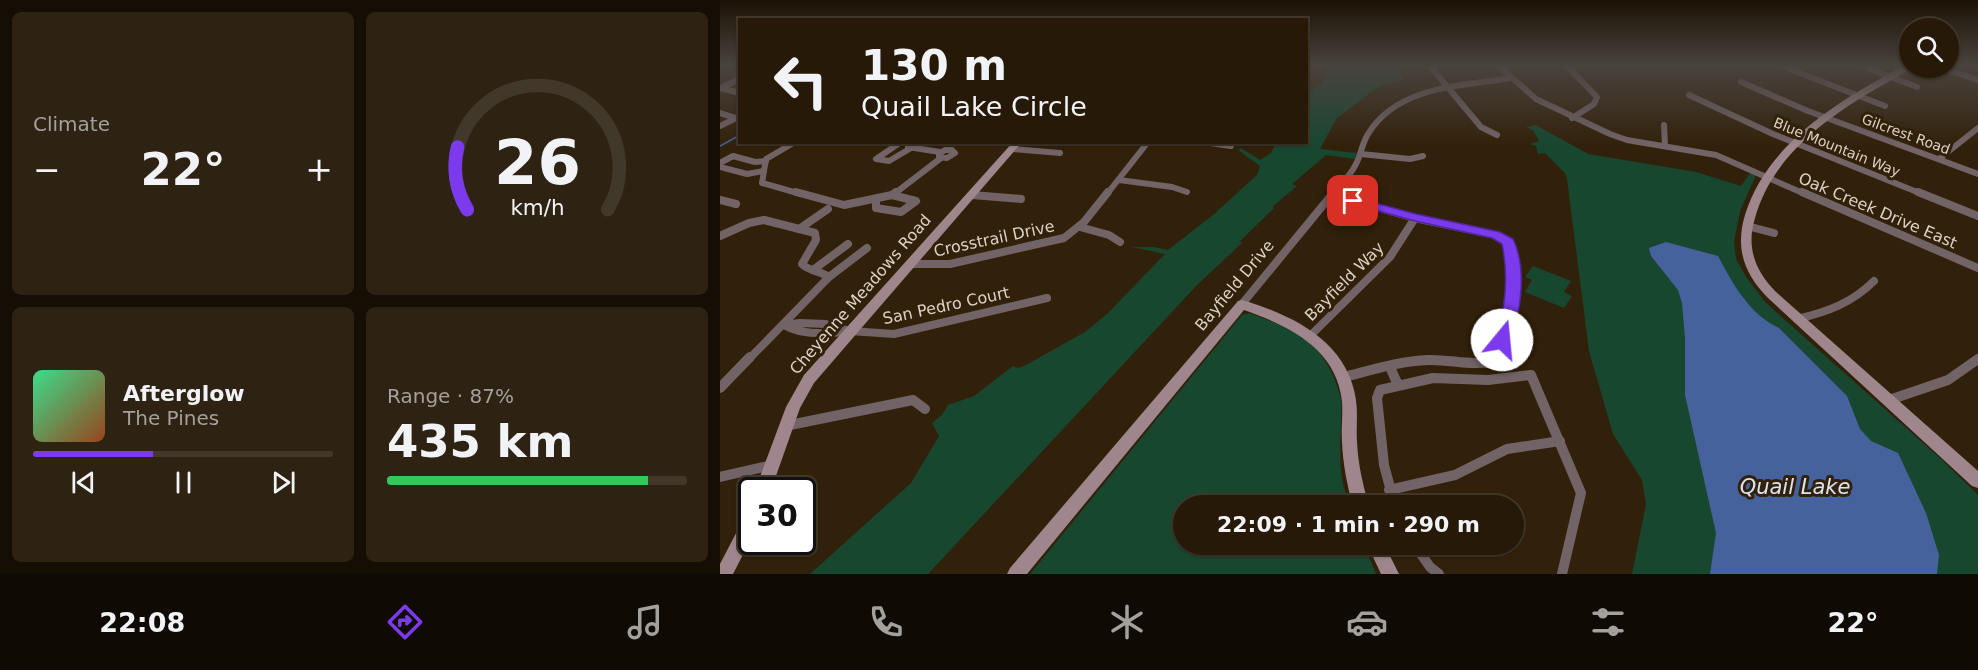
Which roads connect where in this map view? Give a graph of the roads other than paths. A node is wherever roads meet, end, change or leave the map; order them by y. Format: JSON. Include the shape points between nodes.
{"nodes":[{"id":1,"x":1422,"y":93,"type":"edge"},
{"id":2,"x":1451,"y":93,"type":"edge"},
{"id":3,"x":1528,"y":93,"type":"edge"},
{"id":4,"x":1594,"y":93,"type":"edge"},
{"id":5,"x":1767,"y":93,"type":"edge"},
{"id":6,"x":1850,"y":93,"type":"edge"},
{"id":7,"x":1860,"y":93,"type":"edge"},
{"id":8,"x":1689,"y":95,"type":"dead end"},
{"id":9,"x":1856,"y":95,"type":"junction"},
{"id":10,"x":1885,"y":106,"type":"dead end"},
{"id":11,"x":720,"y":113,"type":"edge"},
{"id":12,"x":738,"y":117,"type":"edge"},
{"id":13,"x":1826,"y":117,"type":"junction"},
{"id":14,"x":1572,"y":118,"type":"junction"},
{"id":15,"x":1664,"y":125,"type":"dead end"},
{"id":16,"x":720,"y":126,"type":"edge"},
{"id":17,"x":1978,"y":128,"type":"edge"},
{"id":18,"x":1497,"y":135,"type":"dead end"},
{"id":19,"x":792,"y":144,"type":"edge"},
{"id":20,"x":895,"y":144,"type":"edge"},
{"id":21,"x":900,"y":144,"type":"edge"},
{"id":22,"x":956,"y":144,"type":"edge"},
{"id":23,"x":1146,"y":144,"type":"edge"},
{"id":24,"x":1217,"y":144,"type":"edge"},
{"id":25,"x":1797,"y":144,"type":"junction"},
{"id":26,"x":1015,"y":146,"type":"edge"},
{"id":27,"x":1231,"y":146,"type":"dead end"},
{"id":28,"x":1665,"y":146,"type":"junction"},
{"id":29,"x":911,"y":147,"type":"junction"},
{"id":30,"x":1060,"y":153,"type":"dead end"},
{"id":31,"x":1361,"y":154,"type":"junction"},
{"id":32,"x":941,"y":155,"type":"junction"},
{"id":33,"x":1423,"y":156,"type":"dead end"},
{"id":34,"x":1939,"y":159,"type":"junction"},
{"id":35,"x":766,"y":161,"type":"junction"},
{"id":36,"x":720,"y":165,"type":"edge"},
{"id":37,"x":764,"y":171,"type":"junction"},
{"id":38,"x":1978,"y":174,"type":"edge"},
{"id":39,"x":1767,"y":176,"type":"junction"},
{"id":40,"x":1119,"y":180,"type":"junction"},
{"id":41,"x":1187,"y":192,"type":"dead end"},
{"id":42,"x":892,"y":195,"type":"junction"},
{"id":43,"x":972,"y":195,"type":"junction"},
{"id":44,"x":1333,"y":195,"type":"junction"},
{"id":45,"x":876,"y":199,"type":"junction"},
{"id":46,"x":1021,"y":199,"type":"dead end"},
{"id":47,"x":720,"y":200,"type":"edge"},
{"id":48,"x":736,"y":204,"type":"dead end"},
{"id":49,"x":828,"y":209,"type":"dead end"},
{"id":50,"x":1978,"y":216,"type":"edge"},
{"id":51,"x":1415,"y":218,"type":"junction"},
{"id":52,"x":1747,"y":226,"type":"junction"},
{"id":53,"x":1080,"y":227,"type":"junction"},
{"id":54,"x":799,"y":229,"type":"junction"},
{"id":55,"x":1774,"y":233,"type":"dead end"},
{"id":56,"x":720,"y":236,"type":"edge"},
{"id":57,"x":1120,"y":242,"type":"dead end"},
{"id":58,"x":848,"y":244,"type":"dead end"},
{"id":59,"x":867,"y":248,"type":"dead end"},
{"id":60,"x":910,"y":264,"type":"junction"},
{"id":61,"x":1978,"y":268,"type":"edge"},
{"id":62,"x":813,"y":270,"type":"junction"},
{"id":63,"x":829,"y":277,"type":"junction"},
{"id":64,"x":1874,"y":281,"type":"dead end"},
{"id":65,"x":1047,"y":298,"type":"dead end"},
{"id":66,"x":1242,"y":304,"type":"junction"},
{"id":67,"x":1797,"y":319,"type":"junction"},
{"id":68,"x":821,"y":324,"type":"junction"},
{"id":69,"x":784,"y":325,"type":"junction"},
{"id":70,"x":850,"y":331,"type":"junction"},
{"id":71,"x":814,"y":333,"type":"junction"},
{"id":72,"x":1312,"y":334,"type":"junction"},
{"id":73,"x":1978,"y":359,"type":"edge"},
{"id":74,"x":1390,"y":367,"type":"junction"},
{"id":75,"x":1344,"y":377,"type":"junction"},
{"id":76,"x":1398,"y":385,"type":"junction"},
{"id":77,"x":720,"y":388,"type":"edge"},
{"id":78,"x":1889,"y":400,"type":"junction"},
{"id":79,"x":925,"y":409,"type":"dead end"},
{"id":80,"x":785,"y":426,"type":"junction"},
{"id":81,"x":1560,"y":441,"type":"junction"},
{"id":82,"x":772,"y":465,"type":"junction"},
{"id":83,"x":720,"y":477,"type":"edge"},
{"id":84,"x":768,"y":477,"type":"edge"},
{"id":85,"x":1978,"y":481,"type":"edge"},
{"id":86,"x":1389,"y":490,"type":"junction"},
{"id":87,"x":1359,"y":495,"type":"edge"},
{"id":88,"x":1391,"y":495,"type":"edge"},
{"id":89,"x":738,"y":549,"type":"edge"},
{"id":90,"x":1380,"y":555,"type":"edge"},
{"id":91,"x":1422,"y":555,"type":"edge"},
{"id":92,"x":724,"y":574,"type":"edge"},
{"id":93,"x":1016,"y":574,"type":"edge"},
{"id":94,"x":1390,"y":574,"type":"edge"},
{"id":95,"x":1439,"y":574,"type":"edge"},
{"id":96,"x":1562,"y":574,"type":"edge"}],
"edges":[{"from":1,"to":31,"type":"street","name":"Bayfield Drive","via":[[1391,110],[1371,130]]},
{"from":2,"to":18,"type":"street","via":[[1481,127]]},
{"from":3,"to":14,"type":"street"},
{"from":4,"to":14,"type":"street","via":[[1597,100],[1594,105]]},
{"from":5,"to":13,"type":"street","name":"Gilcrest Road"},
{"from":6,"to":9,"type":"street"},
{"from":7,"to":9,"type":"street"},
{"from":8,"to":25,"type":"street","name":"Blue Mountain Way"},
{"from":9,"to":10,"type":"street"},
{"from":9,"to":13,"type":"street"},
{"from":11,"to":12,"type":"street"},
{"from":12,"to":16,"type":"street"},
{"from":13,"to":25,"type":"street"},
{"from":13,"to":34,"type":"street","name":"Gilcrest Road"},
{"from":14,"to":28,"type":"street","via":[[1622,138]]},
{"from":15,"to":28,"type":"street"},
{"from":17,"to":34,"type":"street"},
{"from":19,"to":35,"type":"street"},
{"from":20,"to":29,"type":"street","via":[[876,159],[889,161]]},
{"from":21,"to":29,"type":"street"},
{"from":22,"to":32,"type":"street","via":[[950,150],[954,154]]},
{"from":23,"to":40,"type":"street","name":"Crosstrail Drive"},
{"from":24,"to":27,"type":"street"},
{"from":25,"to":39,"type":"street"},
{"from":25,"to":50,"type":"street","name":"Blue Mountain Way"},
{"from":26,"to":30,"type":"street"},
{"from":26,"to":43,"type":"street","name":"Cheyenne Meadows Road"},
{"from":28,"to":39,"type":"street","name":"Oak Creek Drive East","via":[[1716,155]]},
{"from":29,"to":32,"type":"street"},
{"from":31,"to":33,"type":"street","via":[[1410,159]]},
{"from":31,"to":44,"type":"street","name":"Bayfield Drive","via":[[1358,164]]},
{"from":32,"to":42,"type":"street"},
{"from":34,"to":38,"type":"street","name":"Gilcrest Road"},
{"from":35,"to":36,"type":"street","via":[[733,156]]},
{"from":35,"to":37,"type":"street"},
{"from":36,"to":37,"type":"street","via":[[747,174]]},
{"from":37,"to":45,"type":"street","via":[[762,183],[844,205]]},
{"from":39,"to":52,"type":"street","via":[[1753,201]]},
{"from":39,"to":61,"type":"street","name":"Oak Creek Drive East"},
{"from":40,"to":41,"type":"street"},
{"from":40,"to":53,"type":"street","name":"Crosstrail Drive"},
{"from":42,"to":45,"type":"street"},
{"from":42,"to":45,"type":"street","via":[[916,201],[901,212],[876,208]]},
{"from":43,"to":46,"type":"street"},
{"from":43,"to":60,"type":"street","name":"Cheyenne Meadows Road"},
{"from":44,"to":51,"type":"street"},
{"from":44,"to":66,"type":"street","name":"Bayfield Drive"},
{"from":47,"to":48,"type":"street"},
{"from":49,"to":54,"type":"street"},
{"from":51,"to":72,"type":"street","name":"Bayfield Way","via":[[1390,257]]},
{"from":51,"to":74,"type":"street","via":[[1466,233],[1508,239],[1513,266],[1512,307],[1494,358],[1485,364],[1434,359]]},
{"from":52,"to":55,"type":"street"},
{"from":52,"to":67,"type":"street","via":[[1750,267]]},
{"from":53,"to":57,"type":"street"},
{"from":53,"to":60,"type":"street","name":"Crosstrail Drive","via":[[1058,240],[1031,247],[943,266]]},
{"from":54,"to":56,"type":"street","via":[[764,220]]},
{"from":54,"to":62,"type":"street","via":[[816,233],[802,264]]},
{"from":58,"to":62,"type":"street"},
{"from":59,"to":63,"type":"street"},
{"from":60,"to":70,"type":"street","name":"Cheyenne Meadows Road"},
{"from":62,"to":63,"type":"street"},
{"from":63,"to":69,"type":"street"},
{"from":64,"to":67,"type":"street","via":[[1844,305]]},
{"from":65,"to":70,"type":"street","name":"San Pedro Court","via":[[902,332]]},
{"from":66,"to":72,"type":"street"},
{"from":66,"to":93,"type":"street","name":"Bayfield Drive"},
{"from":67,"to":78,"type":"street"},
{"from":68,"to":69,"type":"street"},
{"from":68,"to":70,"type":"street"},
{"from":68,"to":71,"type":"street"},
{"from":69,"to":71,"type":"street"},
{"from":69,"to":77,"type":"street"},
{"from":70,"to":71,"type":"street"},
{"from":70,"to":80,"type":"street","name":"Cheyenne Meadows Road","via":[[809,379]]},
{"from":72,"to":75,"type":"street"},
{"from":73,"to":78,"type":"street","via":[[1950,379]]},
{"from":74,"to":75,"type":"street"},
{"from":74,"to":76,"type":"street"},
{"from":75,"to":87,"type":"street"},
{"from":76,"to":81,"type":"street","via":[[1440,378],[1488,380],[1531,375]]},
{"from":76,"to":86,"type":"street","via":[[1380,390],[1377,398]]},
{"from":78,"to":85,"type":"street"},
{"from":79,"to":80,"type":"street","via":[[913,400]]},
{"from":80,"to":82,"type":"street","name":"Cheyenne Meadows Road"},
{"from":81,"to":86,"type":"street","via":[[1507,449],[1455,475]]},
{"from":81,"to":96,"type":"street","via":[[1581,493]]},
{"from":82,"to":83,"type":"street"},
{"from":82,"to":84,"type":"street","name":"Cheyenne Meadows Road"},
{"from":86,"to":88,"type":"street"},
{"from":89,"to":92,"type":"street"},
{"from":90,"to":94,"type":"street"},
{"from":91,"to":95,"type":"street"}]}
